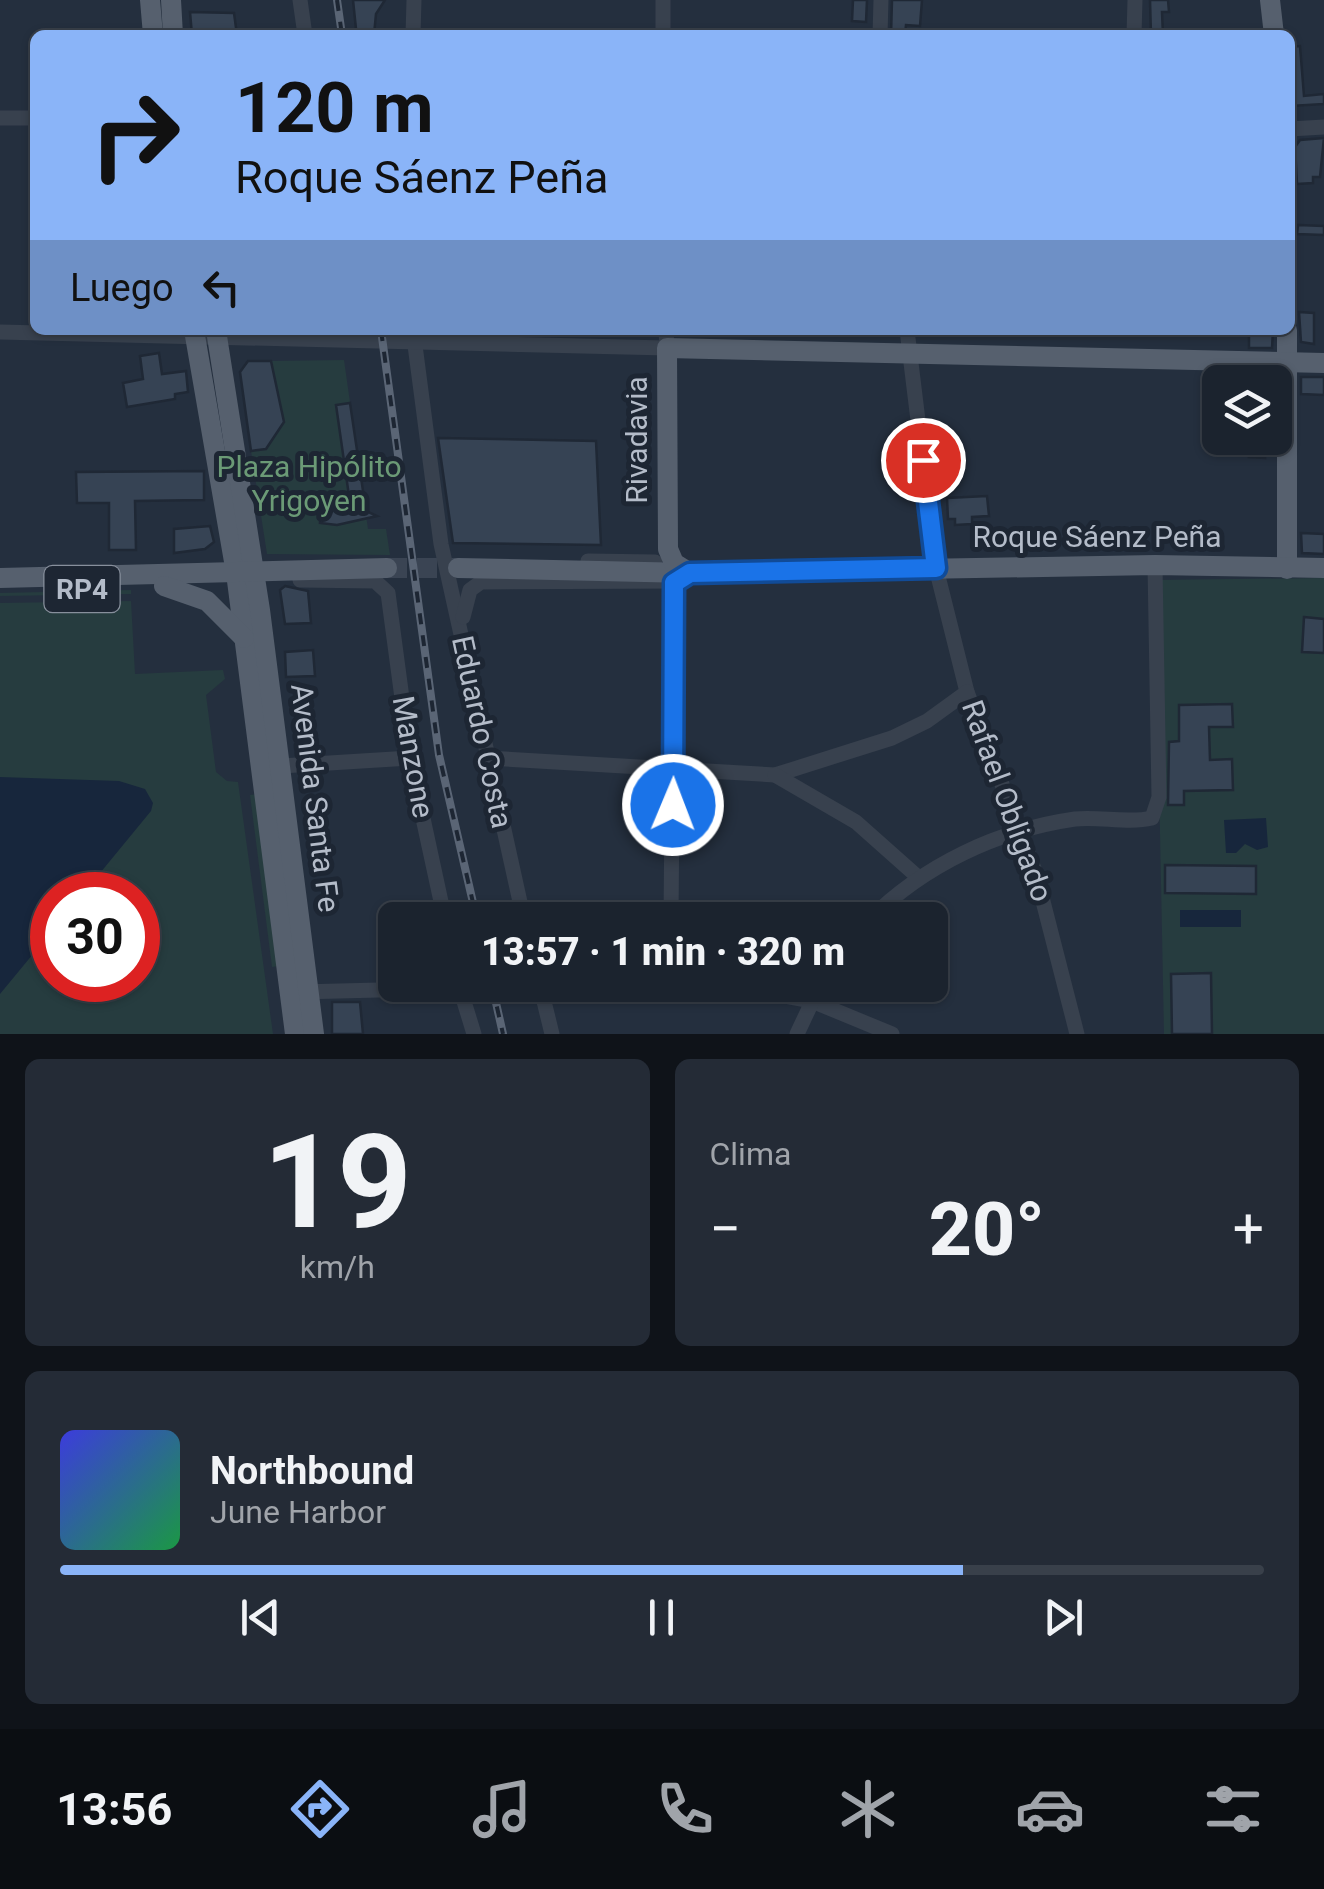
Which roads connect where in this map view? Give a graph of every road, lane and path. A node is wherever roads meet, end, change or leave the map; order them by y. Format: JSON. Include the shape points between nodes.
{"nodes":[{"id":1,"x":150,"y":0,"type":"edge"},
{"id":2,"x":170,"y":0,"type":"edge"},
{"id":3,"x":300,"y":0,"type":"edge"},
{"id":4,"x":414,"y":0,"type":"edge"},
{"id":5,"x":663,"y":0,"type":"edge"},
{"id":6,"x":880,"y":0,"type":"edge"},
{"id":7,"x":1135,"y":0,"type":"edge"},
{"id":8,"x":1270,"y":0,"type":"edge"},
{"id":9,"x":153,"y":30,"type":"edge"},
{"id":10,"x":173,"y":30,"type":"edge"},
{"id":11,"x":304,"y":30,"type":"edge"},
{"id":12,"x":413,"y":30,"type":"edge"},
{"id":13,"x":663,"y":30,"type":"edge"},
{"id":14,"x":880,"y":30,"type":"edge"},
{"id":15,"x":1134,"y":30,"type":"edge"},
{"id":16,"x":1273,"y":30,"type":"edge"},
{"id":17,"x":0,"y":118,"type":"edge"},
{"id":18,"x":30,"y":118,"type":"edge"},
{"id":19,"x":1324,"y":127,"type":"edge"},
{"id":20,"x":1295,"y":130,"type":"edge"},
{"id":21,"x":0,"y":332,"type":"edge"},
{"id":22,"x":30,"y":332,"type":"edge"},
{"id":23,"x":194,"y":335,"type":"edge"},
{"id":24,"x":217,"y":335,"type":"edge"},
{"id":25,"x":908,"y":335,"type":"edge"},
{"id":26,"x":1287,"y":335,"type":"edge"},
{"id":27,"x":348,"y":336,"type":"edge"},
{"id":28,"x":413,"y":337,"type":"edge"},
{"id":29,"x":666,"y":339,"type":"edge"},
{"id":30,"x":910,"y":353,"type":"junction"},
{"id":31,"x":1288,"y":363,"type":"junction"},
{"id":32,"x":1324,"y":364,"type":"edge"},
{"id":33,"x":441,"y":544,"type":"junction"},
{"id":34,"x":661,"y":556,"type":"junction"},
{"id":35,"x":1155,"y":565,"type":"junction"},
{"id":36,"x":387,"y":568,"type":"tunnel mouth"},
{"id":37,"x":458,"y":568,"type":"tunnel mouth"},
{"id":38,"x":936,"y":568,"type":"junction"},
{"id":39,"x":1288,"y":568,"type":"junction"},
{"id":40,"x":1324,"y":568,"type":"edge"},
{"id":41,"x":627,"y":571,"type":"junction"},
{"id":42,"x":245,"y":572,"type":"junction"},
{"id":43,"x":0,"y":578,"type":"edge"},
{"id":44,"x":682,"y":578,"type":"junction"},
{"id":45,"x":164,"y":586,"type":"junction"},
{"id":46,"x":0,"y":591,"type":"edge"},
{"id":47,"x":462,"y":632,"type":"junction"},
{"id":48,"x":245,"y":640,"type":"junction"},
{"id":49,"x":967,"y":692,"type":"junction"},
{"id":50,"x":410,"y":758,"type":"junction"},
{"id":51,"x":487,"y":758,"type":"junction"},
{"id":52,"x":281,"y":766,"type":"junction"},
{"id":53,"x":674,"y":766,"type":"junction"},
{"id":54,"x":775,"y":775,"type":"junction"},
{"id":55,"x":1020,"y":831,"type":"junction"},
{"id":56,"x":920,"y":878,"type":"junction"},
{"id":57,"x":440,"y":902,"type":"edge"},
{"id":58,"x":520,"y":902,"type":"edge"},
{"id":59,"x":671,"y":902,"type":"edge"},
{"id":60,"x":891,"y":902,"type":"edge"},
{"id":61,"x":378,"y":989,"type":"edge"},
{"id":62,"x":300,"y":992,"type":"junction"},
{"id":63,"x":464,"y":1002,"type":"edge"},
{"id":64,"x":544,"y":1002,"type":"edge"},
{"id":65,"x":812,"y":1002,"type":"edge"},
{"id":66,"x":814,"y":1002,"type":"edge"},
{"id":67,"x":294,"y":1034,"type":"edge"},
{"id":68,"x":314,"y":1034,"type":"edge"},
{"id":69,"x":474,"y":1034,"type":"edge"},
{"id":70,"x":552,"y":1034,"type":"edge"},
{"id":71,"x":797,"y":1034,"type":"edge"},
{"id":72,"x":892,"y":1034,"type":"edge"},
{"id":73,"x":1077,"y":1034,"type":"edge"}],
"edges":[{"from":1,"to":9,"type":"main road"},
{"from":2,"to":10,"type":"main road"},
{"from":3,"to":11,"type":"street"},
{"from":4,"to":12,"type":"street"},
{"from":5,"to":13,"type":"street"},
{"from":6,"to":14,"type":"street"},
{"from":7,"to":15,"type":"street"},
{"from":8,"to":16,"type":"main road"},
{"from":17,"to":18,"type":"street"},
{"from":19,"to":20,"type":"street"},
{"from":21,"to":22,"type":"street"},
{"from":23,"to":42,"type":"main road"},
{"from":24,"to":27,"type":"street"},
{"from":24,"to":42,"type":"main road"},
{"from":25,"to":30,"type":"street","name":"Rafael Obligado"},
{"from":26,"to":31,"type":"main road"},
{"from":27,"to":28,"type":"street"},
{"from":28,"to":29,"type":"street"},
{"from":28,"to":33,"type":"street","name":"Eduardo Costa"},
{"from":29,"to":30,"type":"main road"},
{"from":29,"to":34,"type":"main road","name":"Rivadavia"},
{"from":30,"to":31,"type":"main road"},
{"from":30,"to":38,"type":"street","name":"Rafael Obligado"},
{"from":31,"to":32,"type":"main road"},
{"from":31,"to":39,"type":"main road"},
{"from":33,"to":34,"type":"street","via":[[462,561]]},
{"from":33,"to":47,"type":"street","name":"Eduardo Costa"},
{"from":34,"to":41,"type":"main road"},
{"from":34,"to":44,"type":"main road"},
{"from":35,"to":38,"type":"main road","name":"Roque Sáenz Peña"},
{"from":35,"to":39,"type":"main road","name":"Roque Sáenz Peña"},
{"from":35,"to":55,"type":"street","via":[[1159,797],[1152,818],[1078,819]]},
{"from":36,"to":42,"type":"main road","number":"RP4"},
{"from":37,"to":41,"type":"main road","name":"Roque Sáenz Peña"},
{"from":38,"to":44,"type":"main road","name":"Roque Sáenz Peña"},
{"from":38,"to":49,"type":"street","name":"Rafael Obligado"},
{"from":39,"to":40,"type":"main road","name":"Roque Sáenz Peña"},
{"from":41,"to":44,"type":"main road","name":"Roque Sáenz Peña"},
{"from":42,"to":43,"type":"main road","number":"RP4"},
{"from":42,"to":45,"type":"main road","number":"RP4","via":[[220,583]]},
{"from":42,"to":48,"type":"main road","name":"Avenida Santa Fe"},
{"from":42,"to":50,"type":"street","name":"Manzone","via":[[276,579],[375,580],[388,593]]},
{"from":42,"to":52,"type":"main road","name":"Avenida Santa Fe"},
{"from":44,"to":47,"type":"street","name":"Roque Sáenz Peña","via":[[481,582],[465,600]]},
{"from":44,"to":53,"type":"street"},
{"from":45,"to":46,"type":"main road","number":"RP4"},
{"from":45,"to":48,"type":"main road","via":[[207,601]]},
{"from":47,"to":51,"type":"street","name":"Eduardo Costa"},
{"from":48,"to":62,"type":"main road","name":"Avenida Santa Fe"},
{"from":49,"to":54,"type":"street","via":[[892,738]]},
{"from":49,"to":55,"type":"street","name":"Rafael Obligado"},
{"from":50,"to":52,"type":"street"},
{"from":50,"to":57,"type":"street","name":"Manzone"},
{"from":51,"to":53,"type":"street"},
{"from":51,"to":58,"type":"street","name":"Eduardo Costa"},
{"from":52,"to":62,"type":"main road","name":"Avenida Santa Fe"},
{"from":53,"to":54,"type":"street"},
{"from":53,"to":59,"type":"street"},
{"from":54,"to":56,"type":"street","via":[[856,822]]},
{"from":55,"to":56,"type":"street"},
{"from":55,"to":73,"type":"street","name":"Rafael Obligado","via":[[1054,932]]},
{"from":56,"to":60,"type":"street"},
{"from":61,"to":62,"type":"street"},
{"from":62,"to":67,"type":"main road","name":"Avenida Santa Fe"},
{"from":62,"to":68,"type":"main road","name":"Avenida Santa Fe"},
{"from":63,"to":69,"type":"street"},
{"from":64,"to":70,"type":"street"},
{"from":65,"to":71,"type":"street"},
{"from":66,"to":72,"type":"street"}]}
